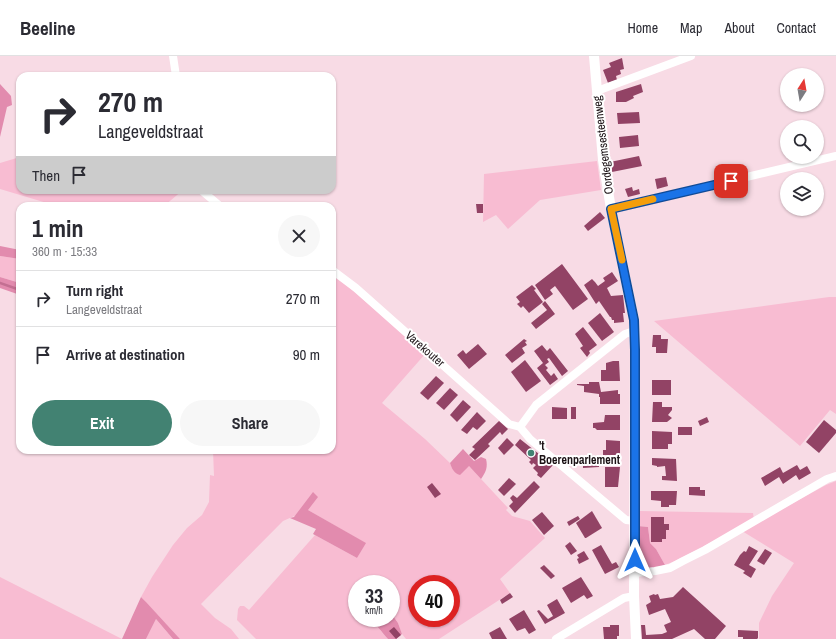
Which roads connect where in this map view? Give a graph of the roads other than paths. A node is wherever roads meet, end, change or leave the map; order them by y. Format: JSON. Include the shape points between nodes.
{"nodes":[{"id":1,"x":173,"y":56,"type":"edge"},
{"id":2,"x":594,"y":56,"type":"edge"},
{"id":3,"x":691,"y":56,"type":"edge"},
{"id":4,"x":175,"y":72,"type":"edge"},
{"id":5,"x":597,"y":91,"type":"junction"},
{"id":6,"x":836,"y":156,"type":"edge"},
{"id":7,"x":206,"y":194,"type":"edge"},
{"id":8,"x":215,"y":202,"type":"edge"},
{"id":9,"x":611,"y":209,"type":"junction"},
{"id":10,"x":336,"y":273,"type":"edge"},
{"id":11,"x":634,"y":331,"type":"junction"},
{"id":12,"x":520,"y":427,"type":"junction"},
{"id":13,"x":836,"y":476,"type":"edge"},
{"id":14,"x":635,"y":521,"type":"junction"},
{"id":15,"x":635,"y":573,"type":"junction"},
{"id":16,"x":634,"y":596,"type":"junction"},
{"id":17,"x":556,"y":639,"type":"edge"},
{"id":18,"x":636,"y":639,"type":"edge"}],
"edges":[{"from":1,"to":4,"type":"street"},
{"from":2,"to":5,"type":"street","name":"Oordegemsesteenweg"},
{"from":3,"to":5,"type":"street"},
{"from":5,"to":9,"type":"street","name":"Oordegemsesteenweg"},
{"from":6,"to":9,"type":"street"},
{"from":7,"to":8,"type":"street"},
{"from":9,"to":11,"type":"street","name":"Oordegemsesteenweg","via":[[629,290]]},
{"from":10,"to":12,"type":"street","name":"Varekouter","via":[[509,424]]},
{"from":11,"to":12,"type":"street","via":[[625,334],[536,405]]},
{"from":11,"to":14,"type":"street","name":"Oordegemsesteenweg"},
{"from":12,"to":14,"type":"street","name":"Varekouter","via":[[530,439],[626,520]]},
{"from":13,"to":15,"type":"street","via":[[676,564],[655,571]]},
{"from":14,"to":15,"type":"street","name":"Oordegemsesteenweg"},
{"from":15,"to":16,"type":"street","name":"Oordegemsesteenweg"},
{"from":16,"to":17,"type":"street","via":[[624,598]]},
{"from":16,"to":18,"type":"street","name":"Oordegemsesteenweg"}]}
